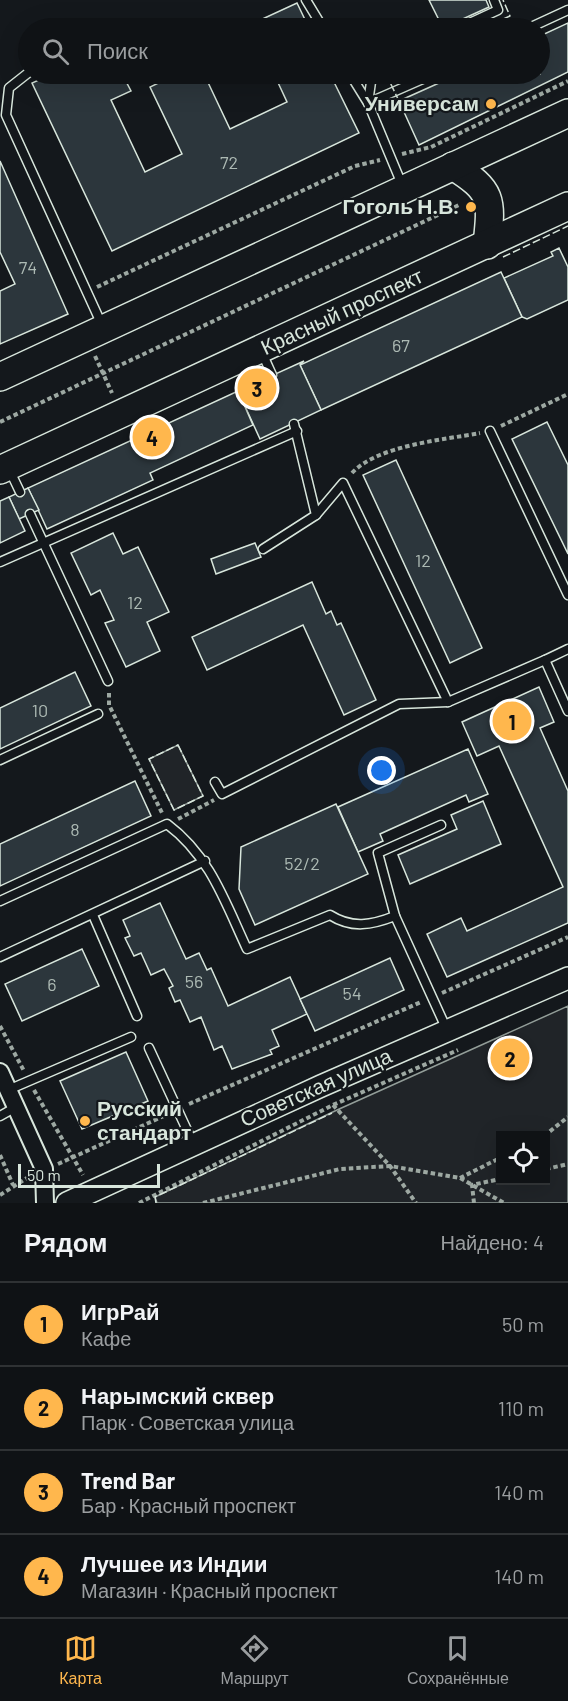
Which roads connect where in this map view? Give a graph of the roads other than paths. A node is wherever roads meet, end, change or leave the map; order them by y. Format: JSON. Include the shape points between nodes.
{"nodes":[{"id":1,"x":306,"y":0,"type":"edge"},
{"id":2,"x":494,"y":0,"type":"edge"},
{"id":3,"x":568,"y":10,"type":"edge"},
{"id":4,"x":317,"y":18,"type":"edge"},
{"id":5,"x":481,"y":18,"type":"edge"},
{"id":6,"x":550,"y":18,"type":"edge"},
{"id":7,"x":18,"y":81,"type":"edge"},
{"id":8,"x":356,"y":84,"type":"edge"},
{"id":9,"x":370,"y":84,"type":"edge"},
{"id":10,"x":411,"y":84,"type":"edge"},
{"id":11,"x":368,"y":103,"type":"junction"},
{"id":12,"x":568,"y":113,"type":"edge"},
{"id":13,"x":453,"y":166,"type":"junction"},
{"id":14,"x":403,"y":188,"type":"junction"},
{"id":15,"x":568,"y":206,"type":"edge"},
{"id":16,"x":487,"y":244,"type":"junction"},
{"id":17,"x":95,"y":332,"type":"junction"},
{"id":18,"x":261,"y":349,"type":"junction"},
{"id":19,"x":272,"y":375,"type":"dead end"},
{"id":20,"x":0,"y":377,"type":"edge"},
{"id":21,"x":490,"y":431,"type":"road end"},
{"id":22,"x":4,"y":468,"type":"edge"},
{"id":23,"x":20,"y":492,"type":"dead end"},
{"id":24,"x":30,"y":514,"type":"dead end"},
{"id":25,"x":316,"y":515,"type":"junction"},
{"id":26,"x":43,"y":542,"type":"junction"},
{"id":27,"x":263,"y":549,"type":"dead end"},
{"id":28,"x":0,"y":562,"type":"edge"},
{"id":29,"x":568,"y":595,"type":"edge"},
{"id":30,"x":568,"y":649,"type":"edge"},
{"id":31,"x":545,"y":660,"type":"junction"},
{"id":32,"x":108,"y":681,"type":"road end"},
{"id":33,"x":448,"y":702,"type":"junction"},
{"id":34,"x":568,"y":711,"type":"edge"},
{"id":35,"x":98,"y":714,"type":"dead end"},
{"id":36,"x":0,"y":760,"type":"edge"},
{"id":37,"x":215,"y":782,"type":"dead end"},
{"id":38,"x":441,"y":825,"type":"dead end"},
{"id":39,"x":205,"y":861,"type":"junction"},
{"id":40,"x":0,"y":901,"type":"edge"},
{"id":41,"x":93,"y":915,"type":"junction"},
{"id":42,"x":395,"y":916,"type":"junction"},
{"id":43,"x":0,"y":957,"type":"edge"},
{"id":44,"x":568,"y":978,"type":"edge"},
{"id":45,"x":137,"y":1016,"type":"dead end"},
{"id":46,"x":447,"y":1031,"type":"junction"},
{"id":47,"x":131,"y":1037,"type":"dead end"},
{"id":48,"x":149,"y":1048,"type":"dead end"},
{"id":49,"x":0,"y":1072,"type":"edge"},
{"id":50,"x":8,"y":1090,"type":"junction"},
{"id":51,"x":16,"y":1107,"type":"junction"},
{"id":52,"x":0,"y":1116,"type":"edge"},
{"id":53,"x":193,"y":1143,"type":"junction"},
{"id":54,"x":45,"y":1203,"type":"edge"},
{"id":55,"x":67,"y":1203,"type":"edge"}],
"edges":[{"from":1,"to":4,"type":"lane"},
{"from":2,"to":5,"type":"lane","via":[[498,10]]},
{"from":3,"to":6,"type":"lane"},
{"from":7,"to":17,"type":"lane","via":[[9,88],[6,115],[87,292]]},
{"from":8,"to":11,"type":"lane"},
{"from":9,"to":11,"type":"lane"},
{"from":10,"to":11,"type":"lane"},
{"from":11,"to":14,"type":"lane"},
{"from":12,"to":13,"type":"main road"},
{"from":13,"to":14,"type":"main road"},
{"from":13,"to":16,"type":"main road","via":[[480,182],[491,210]]},
{"from":14,"to":17,"type":"main road"},
{"from":15,"to":16,"type":"main road","name":"Красный проспект"},
{"from":16,"to":18,"type":"main road","name":"Красный проспект"},
{"from":17,"to":20,"type":"main road"},
{"from":18,"to":19,"type":"lane"},
{"from":18,"to":22,"type":"main road","name":"Красный проспект"},
{"from":21,"to":29,"type":"lane"},
{"from":22,"to":23,"type":"lane"},
{"from":24,"to":26,"type":"lane"},
{"from":25,"to":26,"type":"lane","via":[[295,427]]},
{"from":25,"to":27,"type":"lane"},
{"from":25,"to":33,"type":"lane","via":[[343,483]]},
{"from":26,"to":28,"type":"lane"},
{"from":26,"to":32,"type":"lane"},
{"from":30,"to":31,"type":"lane"},
{"from":31,"to":33,"type":"lane"},
{"from":31,"to":34,"type":"lane"},
{"from":33,"to":37,"type":"lane","via":[[399,704],[222,794]]},
{"from":35,"to":36,"type":"lane"},
{"from":38,"to":42,"type":"lane","via":[[378,853]]},
{"from":39,"to":40,"type":"lane","via":[[188,839],[167,824]]},
{"from":39,"to":41,"type":"lane"},
{"from":39,"to":42,"type":"lane","via":[[247,949],[330,915],[355,925]]},
{"from":41,"to":43,"type":"lane"},
{"from":41,"to":45,"type":"lane"},
{"from":42,"to":46,"type":"lane"},
{"from":44,"to":46,"type":"street","name":"Советская улица"},
{"from":46,"to":53,"type":"street","name":"Советская улица"},
{"from":47,"to":50,"type":"lane"},
{"from":48,"to":53,"type":"lane"},
{"from":49,"to":50,"type":"street"},
{"from":50,"to":51,"type":"street"},
{"from":51,"to":52,"type":"lane"},
{"from":51,"to":54,"type":"street","via":[[44,1169]]},
{"from":53,"to":55,"type":"street","name":"Советская улица"}]}
